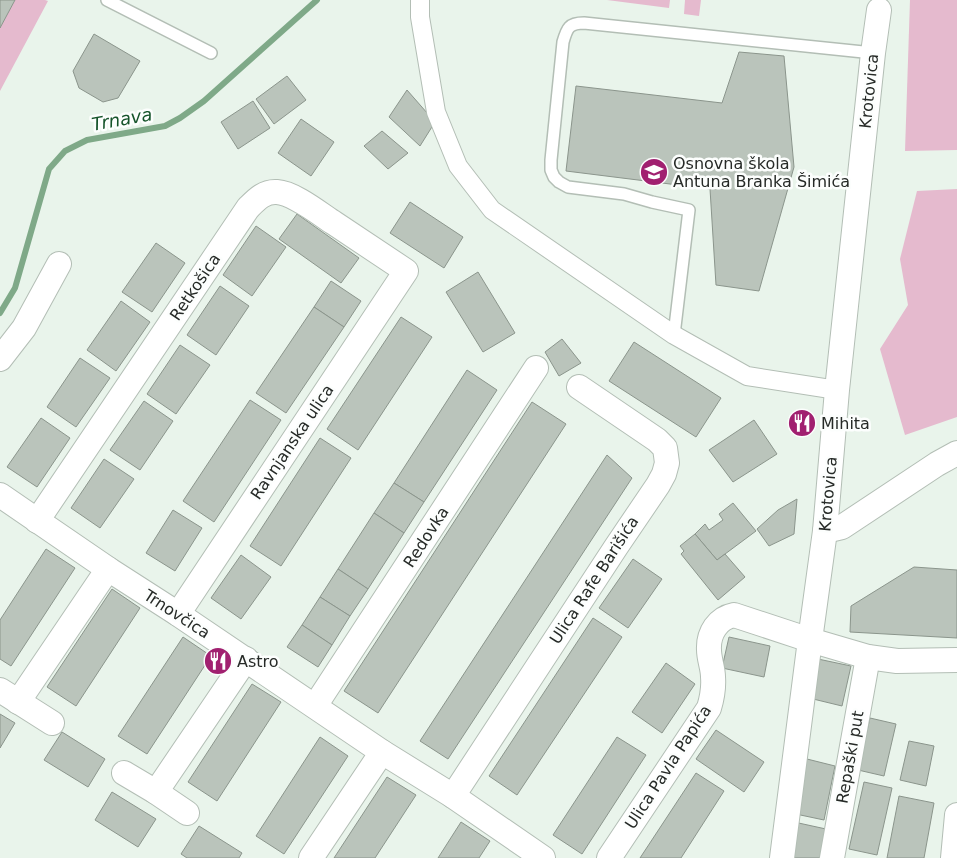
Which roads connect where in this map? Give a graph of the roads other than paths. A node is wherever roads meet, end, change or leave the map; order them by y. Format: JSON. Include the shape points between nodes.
{"nodes":[{"id":1,"x":108,"y":0,"type":"edge"},
{"id":2,"x":420,"y":0,"type":"edge"},
{"id":3,"x":879,"y":10,"type":"dead end"},
{"id":4,"x":873,"y":53,"type":"junction"},
{"id":5,"x":211,"y":54,"type":"dead end"},
{"id":6,"x":59,"y":264,"type":"dead end"},
{"id":7,"x":406,"y":271,"type":"joint"},
{"id":8,"x":674,"y":335,"type":"junction"},
{"id":9,"x":0,"y":359,"type":"edge"},
{"id":10,"x":536,"y":368,"type":"dead end"},
{"id":11,"x":579,"y":388,"type":"dead end"},
{"id":12,"x":837,"y":390,"type":"junction"},
{"id":13,"x":957,"y":453,"type":"edge"},
{"id":14,"x":0,"y":495,"type":"edge"},
{"id":15,"x":37,"y":521,"type":"junction"},
{"id":16,"x":825,"y":531,"type":"junction"},
{"id":17,"x":108,"y":569,"type":"junction"},
{"id":18,"x":178,"y":614,"type":"junction"},
{"id":19,"x":810,"y":640,"type":"junction"},
{"id":20,"x":868,"y":656,"type":"junction"},
{"id":21,"x":246,"y":659,"type":"junction"},
{"id":22,"x":957,"y":660,"type":"edge"},
{"id":23,"x":9,"y":696,"type":"edge"},
{"id":24,"x":315,"y":706,"type":"junction"},
{"id":25,"x":52,"y":723,"type":"dead end"},
{"id":26,"x":382,"y":752,"type":"junction"},
{"id":27,"x":124,"y":773,"type":"dead end"},
{"id":28,"x":156,"y":792,"type":"junction"},
{"id":29,"x":453,"y":796,"type":"junction"},
{"id":30,"x":187,"y":813,"type":"dead end"},
{"id":31,"x":957,"y":815,"type":"edge"},
{"id":32,"x":514,"y":850,"type":"edge"},
{"id":33,"x":312,"y":858,"type":"edge"},
{"id":34,"x":544,"y":858,"type":"edge"},
{"id":35,"x":610,"y":858,"type":"edge"},
{"id":36,"x":782,"y":858,"type":"edge"},
{"id":37,"x":832,"y":858,"type":"edge"},
{"id":38,"x":953,"y":858,"type":"edge"}],
"edges":[{"from":1,"to":5,"type":"lane"},
{"from":2,"to":8,"type":"street","via":[[436,112],[458,166],[492,210]]},
{"from":3,"to":4,"type":"street","name":"Krotovica"},
{"from":4,"to":8,"type":"lane","via":[[584,23],[571,25],[566,30],[551,170],[554,177],[568,187],[624,194],[690,210]]},
{"from":4,"to":12,"type":"street","name":"Krotovica"},
{"from":6,"to":9,"type":"street","via":[[24,328]]},
{"from":7,"to":15,"type":"street","name":"Retkošica","via":[[288,194],[276,192],[259,197],[248,208]]},
{"from":7,"to":18,"type":"street","name":"Ravnjanska ulica"},
{"from":8,"to":12,"type":"street","via":[[747,376]]},
{"from":10,"to":24,"type":"street","name":"Redovka"},
{"from":11,"to":29,"type":"street","name":"Ulica Rafe Barišića","via":[[665,448],[667,464],[664,474]]},
{"from":12,"to":16,"type":"street","name":"Krotovica"},
{"from":13,"to":16,"type":"street","via":[[842,527]]},
{"from":14,"to":15,"type":"street","name":"Trnovčica"},
{"from":15,"to":17,"type":"street","name":"Trnovčica"},
{"from":16,"to":19,"type":"street","name":"Krotovica"},
{"from":17,"to":18,"type":"street","name":"Trnovčica"},
{"from":17,"to":23,"type":"street"},
{"from":18,"to":21,"type":"street","name":"Trnovčica"},
{"from":19,"to":20,"type":"street","name":"Ulica Pavla Papića"},
{"from":19,"to":35,"type":"street","name":"Ulica Pavla Papića","via":[[734,615],[720,621],[710,639],[713,695],[709,708]]},
{"from":19,"to":36,"type":"street","name":"Krotovica"},
{"from":20,"to":22,"type":"street","name":"Ulica Pavla Papića","via":[[897,660]]},
{"from":20,"to":37,"type":"street","name":"Repaški put"},
{"from":21,"to":24,"type":"street","name":"Trnovčica"},
{"from":21,"to":28,"type":"street"},
{"from":23,"to":25,"type":"street"},
{"from":24,"to":26,"type":"street","name":"Trnovčica"},
{"from":26,"to":29,"type":"street","name":"Trnovčica"},
{"from":26,"to":33,"type":"street"},
{"from":27,"to":28,"type":"street"},
{"from":28,"to":30,"type":"street"},
{"from":29,"to":32,"type":"street","name":"Trnovčica"},
{"from":31,"to":38,"type":"street"},
{"from":32,"to":34,"type":"street","name":"Trnovčica"}]}
